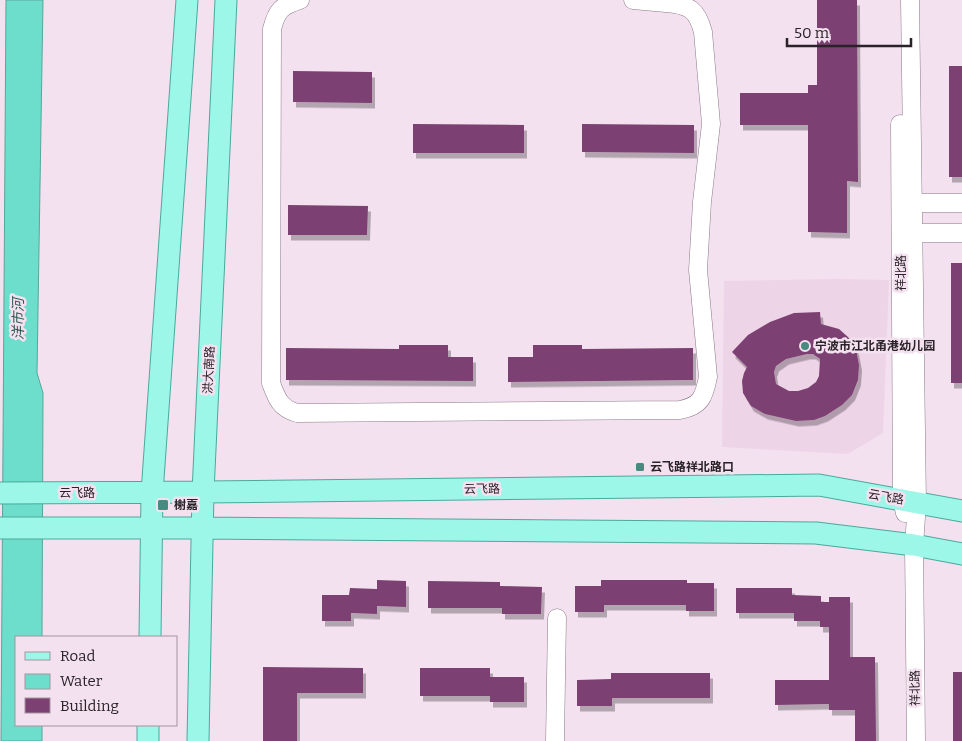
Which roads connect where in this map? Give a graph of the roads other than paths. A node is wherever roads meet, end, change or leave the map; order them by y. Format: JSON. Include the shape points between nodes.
{"nodes":[{"id":1,"x":186,"y":0,"type":"edge"},
{"id":2,"x":226,"y":0,"type":"edge"},
{"id":3,"x":300,"y":0,"type":"edge"},
{"id":4,"x":633,"y":0,"type":"edge"},
{"id":5,"x":898,"y":0,"type":"edge"},
{"id":6,"x":910,"y":0,"type":"edge"},
{"id":7,"x":913,"y":203,"type":"junction"},
{"id":8,"x":962,"y":204,"type":"edge"},
{"id":9,"x":913,"y":233,"type":"junction"},
{"id":10,"x":962,"y":233,"type":"edge"},
{"id":11,"x":203,"y":492,"type":"junction"},
{"id":12,"x":0,"y":493,"type":"edge"},
{"id":13,"x":152,"y":493,"type":"junction"},
{"id":14,"x":909,"y":501,"type":"junction"},
{"id":15,"x":962,"y":511,"type":"edge"},
{"id":16,"x":0,"y":528,"type":"edge"},
{"id":17,"x":151,"y":528,"type":"junction"},
{"id":18,"x":202,"y":528,"type":"junction"},
{"id":19,"x":914,"y":545,"type":"junction"},
{"id":20,"x":962,"y":554,"type":"edge"},
{"id":21,"x":557,"y":618,"type":"dead end"},
{"id":22,"x":150,"y":636,"type":"edge"},
{"id":23,"x":148,"y":726,"type":"edge"},
{"id":24,"x":148,"y":741,"type":"edge"},
{"id":25,"x":198,"y":741,"type":"edge"},
{"id":26,"x":555,"y":741,"type":"edge"},
{"id":27,"x":916,"y":741,"type":"edge"}],
"edges":[{"from":1,"to":13,"type":"main road"},
{"from":2,"to":11,"type":"main road","name":"洪大南路"},
{"from":3,"to":4,"type":"street","via":[[285,5],[276,15],[272,29],[271,383],[286,410],[296,413],[680,410],[700,401],[708,377],[698,270],[711,124],[703,32],[700,20],[684,5]]},
{"from":5,"to":14,"type":"street","name":"祥北路"},
{"from":6,"to":7,"type":"street","name":"祥北路"},
{"from":7,"to":8,"type":"street"},
{"from":7,"to":9,"type":"street","name":"祥北路"},
{"from":9,"to":10,"type":"street"},
{"from":9,"to":14,"type":"street","name":"祥北路"},
{"from":11,"to":13,"type":"main road","name":"云飞路"},
{"from":11,"to":14,"type":"main road","name":"云飞路","via":[[819,485]]},
{"from":11,"to":18,"type":"main road","name":"洪大南路"},
{"from":12,"to":13,"type":"main road","name":"云飞路"},
{"from":13,"to":17,"type":"main road"},
{"from":14,"to":15,"type":"main road","name":"云飞路"},
{"from":14,"to":19,"type":"street","name":"祥北路"},
{"from":16,"to":17,"type":"main road"},
{"from":17,"to":18,"type":"main road"},
{"from":17,"to":22,"type":"main road"},
{"from":18,"to":19,"type":"main road","via":[[816,533]]},
{"from":18,"to":25,"type":"main road","name":"洪大南路"},
{"from":19,"to":20,"type":"main road"},
{"from":19,"to":27,"type":"street","name":"祥北路"},
{"from":21,"to":26,"type":"street"},
{"from":23,"to":24,"type":"main road"}]}
